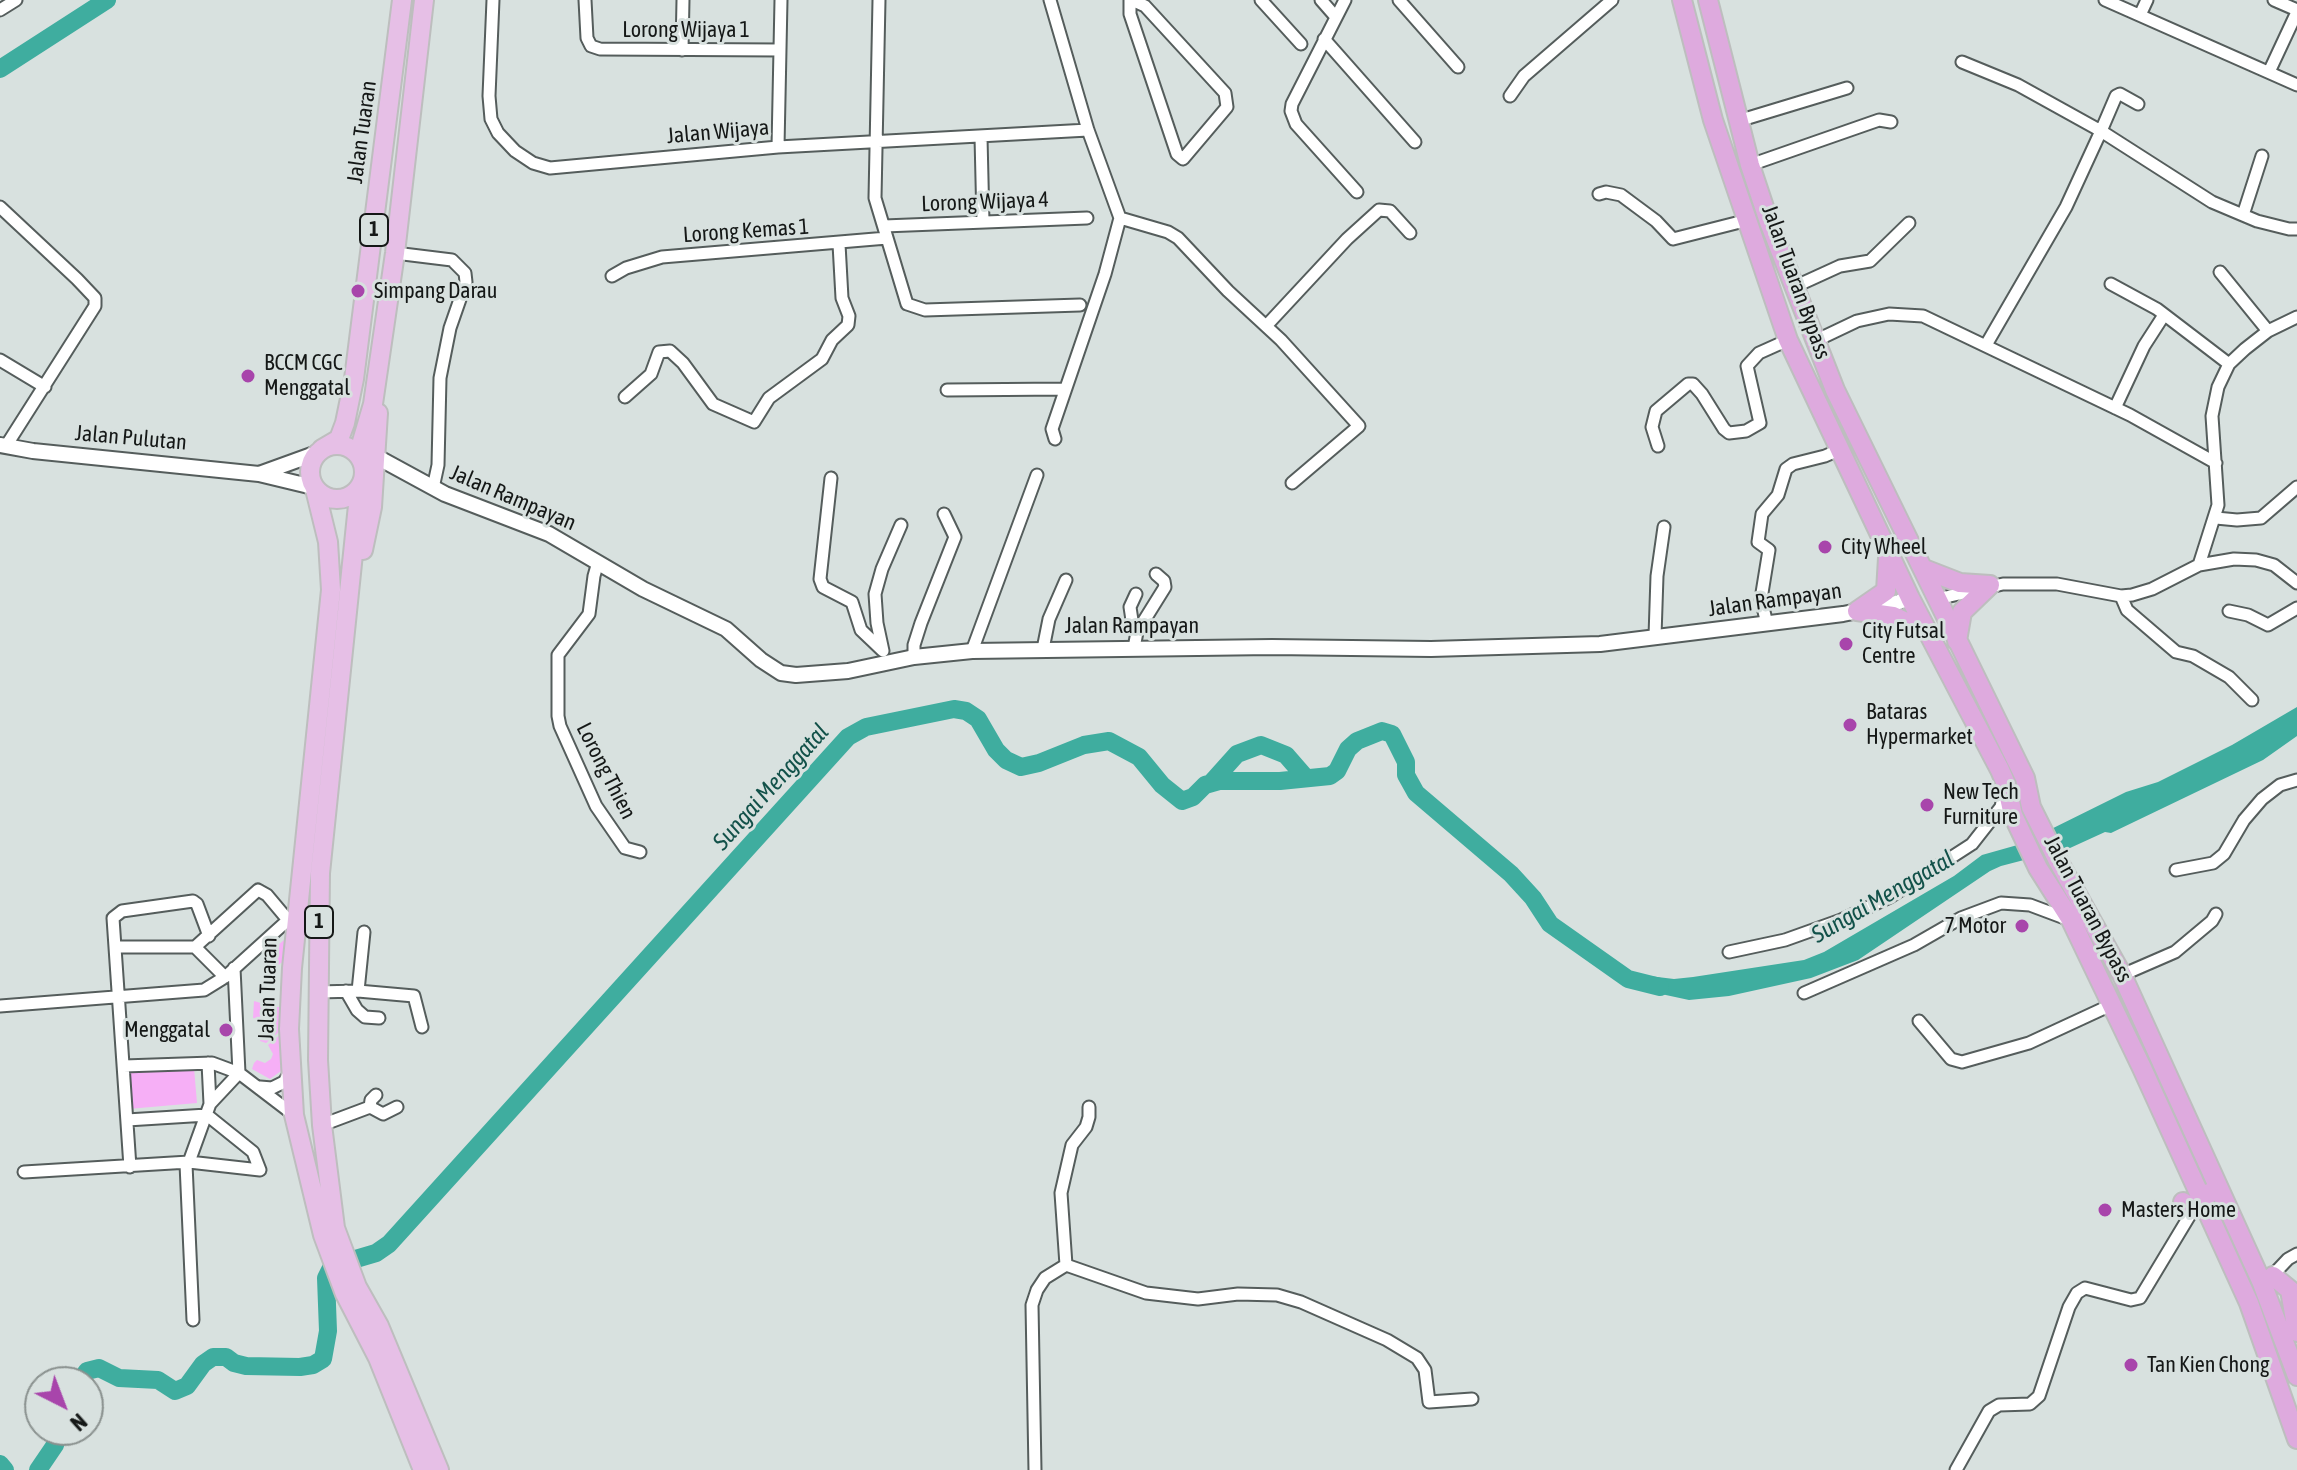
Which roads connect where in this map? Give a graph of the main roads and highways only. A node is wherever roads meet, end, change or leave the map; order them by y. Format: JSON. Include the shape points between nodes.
{"nodes":[{"id":1,"x":402,"y":0,"type":"edge"},
{"id":2,"x":424,"y":0,"type":"edge"},
{"id":3,"x":1682,"y":0,"type":"edge"},
{"id":4,"x":1708,"y":0,"type":"edge"},
{"id":5,"x":1815,"y":341,"type":"junction"},
{"id":6,"x":320,"y":451,"type":"junction"},
{"id":7,"x":368,"y":456,"type":"junction"},
{"id":8,"x":367,"y":485,"type":"junction"},
{"id":9,"x":314,"y":488,"type":"junction"},
{"id":10,"x":1888,"y":548,"type":"junction"},
{"id":11,"x":1924,"y":569,"type":"junction"},
{"id":12,"x":1910,"y":598,"type":"junction"},
{"id":13,"x":347,"y":624,"type":"junction"},
{"id":14,"x":1931,"y":635,"type":"junction"},
{"id":15,"x":1957,"y":641,"type":"junction"},
{"id":16,"x":304,"y":834,"type":"junction"},
{"id":17,"x":320,"y":873,"type":"junction"},
{"id":18,"x":291,"y":1071,"type":"junction"},
{"id":19,"x":2210,"y":1171,"type":"junction"},
{"id":20,"x":2192,"y":1206,"type":"junction"},
{"id":21,"x":329,"y":1231,"type":"junction"},
{"id":22,"x":2267,"y":1280,"type":"junction"},
{"id":23,"x":351,"y":1291,"type":"junction"},
{"id":24,"x":2297,"y":1332,"type":"edge"},
{"id":25,"x":2297,"y":1376,"type":"edge"},
{"id":26,"x":2297,"y":1410,"type":"edge"},
{"id":27,"x":2297,"y":1439,"type":"edge"},
{"id":28,"x":423,"y":1470,"type":"edge"},
{"id":29,"x":439,"y":1470,"type":"edge"}],
"edges":[{"from":1,"to":6,"type":"main road","name":"Jalan Tuaran","number":"1","via":[[354,379],[339,439]]},
{"from":2,"to":7,"type":"main road","name":"Jalan Tuaran","number":"1"},
{"from":3,"to":10,"type":"highway","name":"Jalan Tuaran Bypass","via":[[1713,120],[1788,340]]},
{"from":4,"to":5,"type":"highway","name":"Jalan Tuaran Bypass","via":[[1750,165]]},
{"from":5,"to":11,"type":"highway","name":"Jalan Tuaran Bypass"},
{"from":5,"to":12,"type":"highway","via":[[1817,366],[1913,570]]},
{"from":6,"to":7,"type":"main road","via":[[342,445]]},
{"from":6,"to":9,"type":"main road","number":"1","via":[[309,469]]},
{"from":7,"to":8,"type":"main road","number":"1"},
{"from":8,"to":9,"type":"main road","via":[[338,499]]},
{"from":8,"to":13,"type":"main road","name":"Jalan Tuaran","number":"1"},
{"from":9,"to":16,"type":"main road","name":"Jalan Tuaran","number":"1","via":[[328,542],[331,590]]},
{"from":10,"to":12,"type":"highway","name":"Jalan Tuaran Bypass"},
{"from":10,"to":14,"type":"highway","via":[[1886,591],[1857,611],[1893,616]]},
{"from":11,"to":15,"type":"highway","name":"Jalan Tuaran Bypass"},
{"from":11,"to":15,"type":"highway","via":[[1960,583],[1990,585],[1962,612]]},
{"from":12,"to":14,"type":"highway","name":"Jalan Tuaran Bypass"},
{"from":13,"to":16,"type":"main road","via":[[337,641],[312,849]]},
{"from":13,"to":17,"type":"main road","name":"Jalan Tuaran","number":"1"},
{"from":14,"to":20,"type":"highway","name":"Jalan Tuaran Bypass","via":[[2006,784],[2013,815],[2038,868],[2071,920],[2111,1005]]},
{"from":15,"to":19,"type":"highway","name":"Jalan Tuaran Bypass","via":[[2025,778],[2031,807],[2122,975]]},
{"from":16,"to":18,"type":"main road","name":"Jalan Tuaran","number":"1","via":[[292,919]]},
{"from":17,"to":18,"type":"main road","via":[[311,888],[299,1040]]},
{"from":17,"to":21,"type":"main road","name":"Jalan Tuaran","number":"1","via":[[318,1060]]},
{"from":18,"to":21,"type":"main road","name":"Jalan Tuaran","number":"1","via":[[294,1115]]},
{"from":19,"to":20,"type":"highway","via":[[2210,1190]]},
{"from":19,"to":22,"type":"highway","name":"Jalan Tuaran Bypass"},
{"from":20,"to":27,"type":"highway","name":"Jalan Tuaran Bypass","via":[[2256,1321]]},
{"from":21,"to":23,"type":"main road","name":"Jalan Tuaran","number":"1"},
{"from":22,"to":24,"type":"highway","via":[[2290,1290]]},
{"from":22,"to":25,"type":"highway","name":"Jalan Tuaran Bypass"},
{"from":22,"to":26,"type":"highway","via":[[2258,1308]]},
{"from":23,"to":28,"type":"main road","name":"Jalan Tuaran","number":"1"},
{"from":23,"to":29,"type":"main road","name":"Jalan Tuaran","number":"1","via":[[379,1326]]}]}
